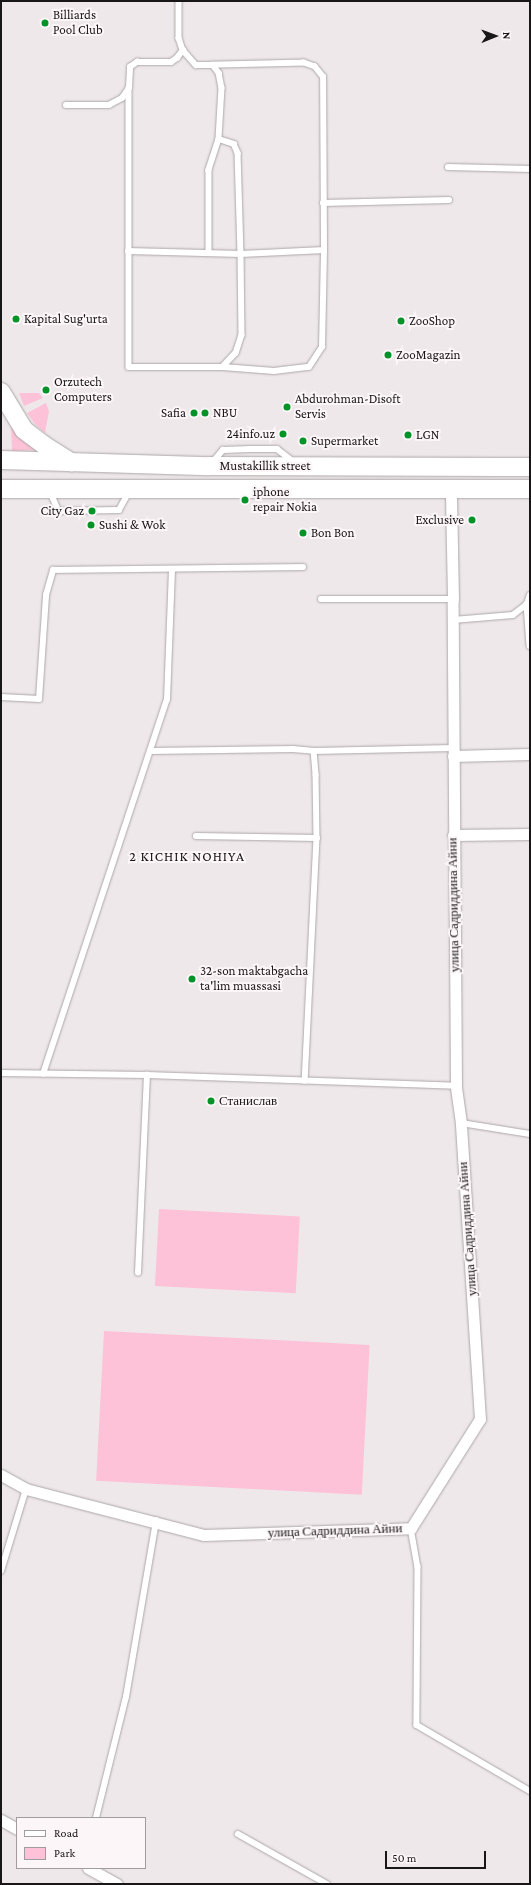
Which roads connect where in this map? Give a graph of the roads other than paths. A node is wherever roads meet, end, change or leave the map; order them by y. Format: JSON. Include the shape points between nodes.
{"nodes":[{"id":1,"x":179,"y":1,"type":"edge"},
{"id":2,"x":184,"y":50,"type":"junction"},
{"id":3,"x":213,"y":65,"type":"junction"},
{"id":4,"x":129,"y":88,"type":"junction"},
{"id":5,"x":66,"y":105,"type":"dead end"},
{"id":6,"x":219,"y":139,"type":"junction"},
{"id":7,"x":448,"y":167,"type":"dead end"},
{"id":8,"x":530,"y":169,"type":"edge"},
{"id":9,"x":449,"y":200,"type":"dead end"},
{"id":10,"x":322,"y":203,"type":"junction"},
{"id":11,"x":324,"y":250,"type":"junction"},
{"id":12,"x":128,"y":251,"type":"junction"},
{"id":13,"x":210,"y":253,"type":"junction"},
{"id":14,"x":241,"y":254,"type":"junction"},
{"id":15,"x":223,"y":367,"type":"junction"},
{"id":16,"x":1,"y":392,"type":"edge"},
{"id":17,"x":1,"y":460,"type":"edge"},
{"id":18,"x":71,"y":462,"type":"junction"},
{"id":19,"x":530,"y":467,"type":"edge"},
{"id":20,"x":48,"y":488,"type":"junction"},
{"id":21,"x":131,"y":488,"type":"junction"},
{"id":22,"x":1,"y":489,"type":"edge"},
{"id":23,"x":451,"y":490,"type":"junction"},
{"id":24,"x":530,"y":490,"type":"edge"},
{"id":25,"x":303,"y":567,"type":"dead end"},
{"id":26,"x":172,"y":570,"type":"junction"},
{"id":27,"x":530,"y":596,"type":"edge"},
{"id":28,"x":321,"y":599,"type":"dead end"},
{"id":29,"x":453,"y":599,"type":"junction"},
{"id":30,"x":527,"y":604,"type":"junction"},
{"id":31,"x":453,"y":620,"type":"junction"},
{"id":32,"x":530,"y":646,"type":"edge"},
{"id":33,"x":1,"y":697,"type":"edge"},
{"id":34,"x":150,"y":751,"type":"junction"},
{"id":35,"x":314,"y":751,"type":"junction"},
{"id":36,"x":453,"y":752,"type":"junction"},
{"id":37,"x":530,"y":754,"type":"edge"},
{"id":38,"x":530,"y":834,"type":"edge"},
{"id":39,"x":454,"y":835,"type":"junction"},
{"id":40,"x":196,"y":836,"type":"dead end"},
{"id":41,"x":317,"y":838,"type":"junction"},
{"id":42,"x":1,"y":1073,"type":"edge"},
{"id":43,"x":43,"y":1074,"type":"junction"},
{"id":44,"x":147,"y":1075,"type":"junction"},
{"id":45,"x":305,"y":1081,"type":"junction"},
{"id":46,"x":456,"y":1086,"type":"junction"},
{"id":47,"x":461,"y":1123,"type":"junction"},
{"id":48,"x":530,"y":1134,"type":"edge"},
{"id":49,"x":138,"y":1273,"type":"dead end"},
{"id":50,"x":1,"y":1475,"type":"edge"},
{"id":51,"x":26,"y":1489,"type":"junction"},
{"id":52,"x":156,"y":1521,"type":"junction"},
{"id":53,"x":411,"y":1528,"type":"junction"},
{"id":54,"x":1,"y":1571,"type":"edge"},
{"id":55,"x":530,"y":1791,"type":"edge"},
{"id":56,"x":96,"y":1817,"type":"edge"},
{"id":57,"x":1,"y":1820,"type":"edge"},
{"id":58,"x":16,"y":1828,"type":"edge"},
{"id":59,"x":238,"y":1834,"type":"dead end"},
{"id":60,"x":90,"y":1869,"type":"edge"},
{"id":61,"x":117,"y":1884,"type":"edge"},
{"id":62,"x":327,"y":1884,"type":"edge"}],
"edges":[{"from":1,"to":2,"type":"lane","via":[[179,38]]},
{"from":2,"to":3,"type":"lane","via":[[196,65]]},
{"from":2,"to":4,"type":"lane","via":[[171,62],[137,62],[130,67]]},
{"from":3,"to":6,"type":"lane","via":[[219,73],[222,88]]},
{"from":3,"to":10,"type":"lane","via":[[304,63],[315,68],[323,77]]},
{"from":4,"to":5,"type":"lane","via":[[122,98],[109,105]]},
{"from":4,"to":12,"type":"lane"},
{"from":6,"to":13,"type":"lane","via":[[209,170]]},
{"from":6,"to":14,"type":"lane","via":[[234,144],[238,153]]},
{"from":7,"to":8,"type":"lane"},
{"from":9,"to":10,"type":"lane"},
{"from":10,"to":11,"type":"lane"},
{"from":11,"to":14,"type":"lane"},
{"from":11,"to":15,"type":"lane","via":[[322,347],[308,367],[274,371]]},
{"from":12,"to":13,"type":"lane"},
{"from":12,"to":15,"type":"lane","via":[[130,367]]},
{"from":13,"to":14,"type":"lane"},
{"from":14,"to":15,"type":"lane","via":[[242,334],[236,353]]},
{"from":16,"to":18,"type":"main road","via":[[24,430]]},
{"from":17,"to":18,"type":"main road","name":"Mustakillik street"},
{"from":18,"to":19,"type":"main road","name":"Mustakillik street","via":[[300,467]]},
{"from":20,"to":21,"type":"main road","name":"Mustakillik street"},
{"from":20,"to":21,"type":"lane","via":[[60,511],[119,510]]},
{"from":20,"to":22,"type":"main road","name":"Mustakillik street"},
{"from":21,"to":23,"type":"main road","name":"Mustakillik street"},
{"from":23,"to":24,"type":"main road","name":"Mustakillik street"},
{"from":23,"to":29,"type":"street","name":"улица Садриддина Айни"},
{"from":25,"to":26,"type":"lane"},
{"from":26,"to":33,"type":"lane","via":[[53,570],[46,595],[39,699]]},
{"from":26,"to":34,"type":"lane","via":[[167,700]]},
{"from":27,"to":30,"type":"lane"},
{"from":28,"to":29,"type":"lane"},
{"from":29,"to":31,"type":"street","name":"улица Садриддина Айни"},
{"from":30,"to":31,"type":"lane","via":[[513,615]]},
{"from":30,"to":32,"type":"lane"},
{"from":31,"to":36,"type":"street","name":"улица Садриддина Айни"},
{"from":34,"to":35,"type":"lane"},
{"from":34,"to":43,"type":"lane"},
{"from":35,"to":36,"type":"lane"},
{"from":35,"to":41,"type":"lane"},
{"from":36,"to":37,"type":"street"},
{"from":36,"to":39,"type":"street","name":"улица Садриддина Айни"},
{"from":38,"to":39,"type":"street"},
{"from":39,"to":46,"type":"street","name":"улица Садриддина Айни"},
{"from":40,"to":41,"type":"lane"},
{"from":41,"to":45,"type":"lane"},
{"from":42,"to":43,"type":"lane"},
{"from":43,"to":44,"type":"lane"},
{"from":44,"to":45,"type":"lane"},
{"from":44,"to":49,"type":"lane"},
{"from":45,"to":46,"type":"lane"},
{"from":46,"to":47,"type":"street","name":"улица Садриддина Айни"},
{"from":47,"to":48,"type":"lane"},
{"from":47,"to":53,"type":"street","name":"улица Садриддина Айни","via":[[480,1419]]},
{"from":50,"to":51,"type":"street","name":"улица Садриддина Айни"},
{"from":51,"to":52,"type":"street","name":"улица Садриддина Айни"},
{"from":51,"to":54,"type":"lane"},
{"from":52,"to":53,"type":"street","name":"улица Садриддина Айни","via":[[204,1535]]},
{"from":52,"to":56,"type":"lane","via":[[126,1697]]},
{"from":53,"to":55,"type":"lane","via":[[418,1566],[417,1725]]},
{"from":57,"to":58,"type":"street"},
{"from":59,"to":62,"type":"lane"},
{"from":60,"to":61,"type":"street"}]}
